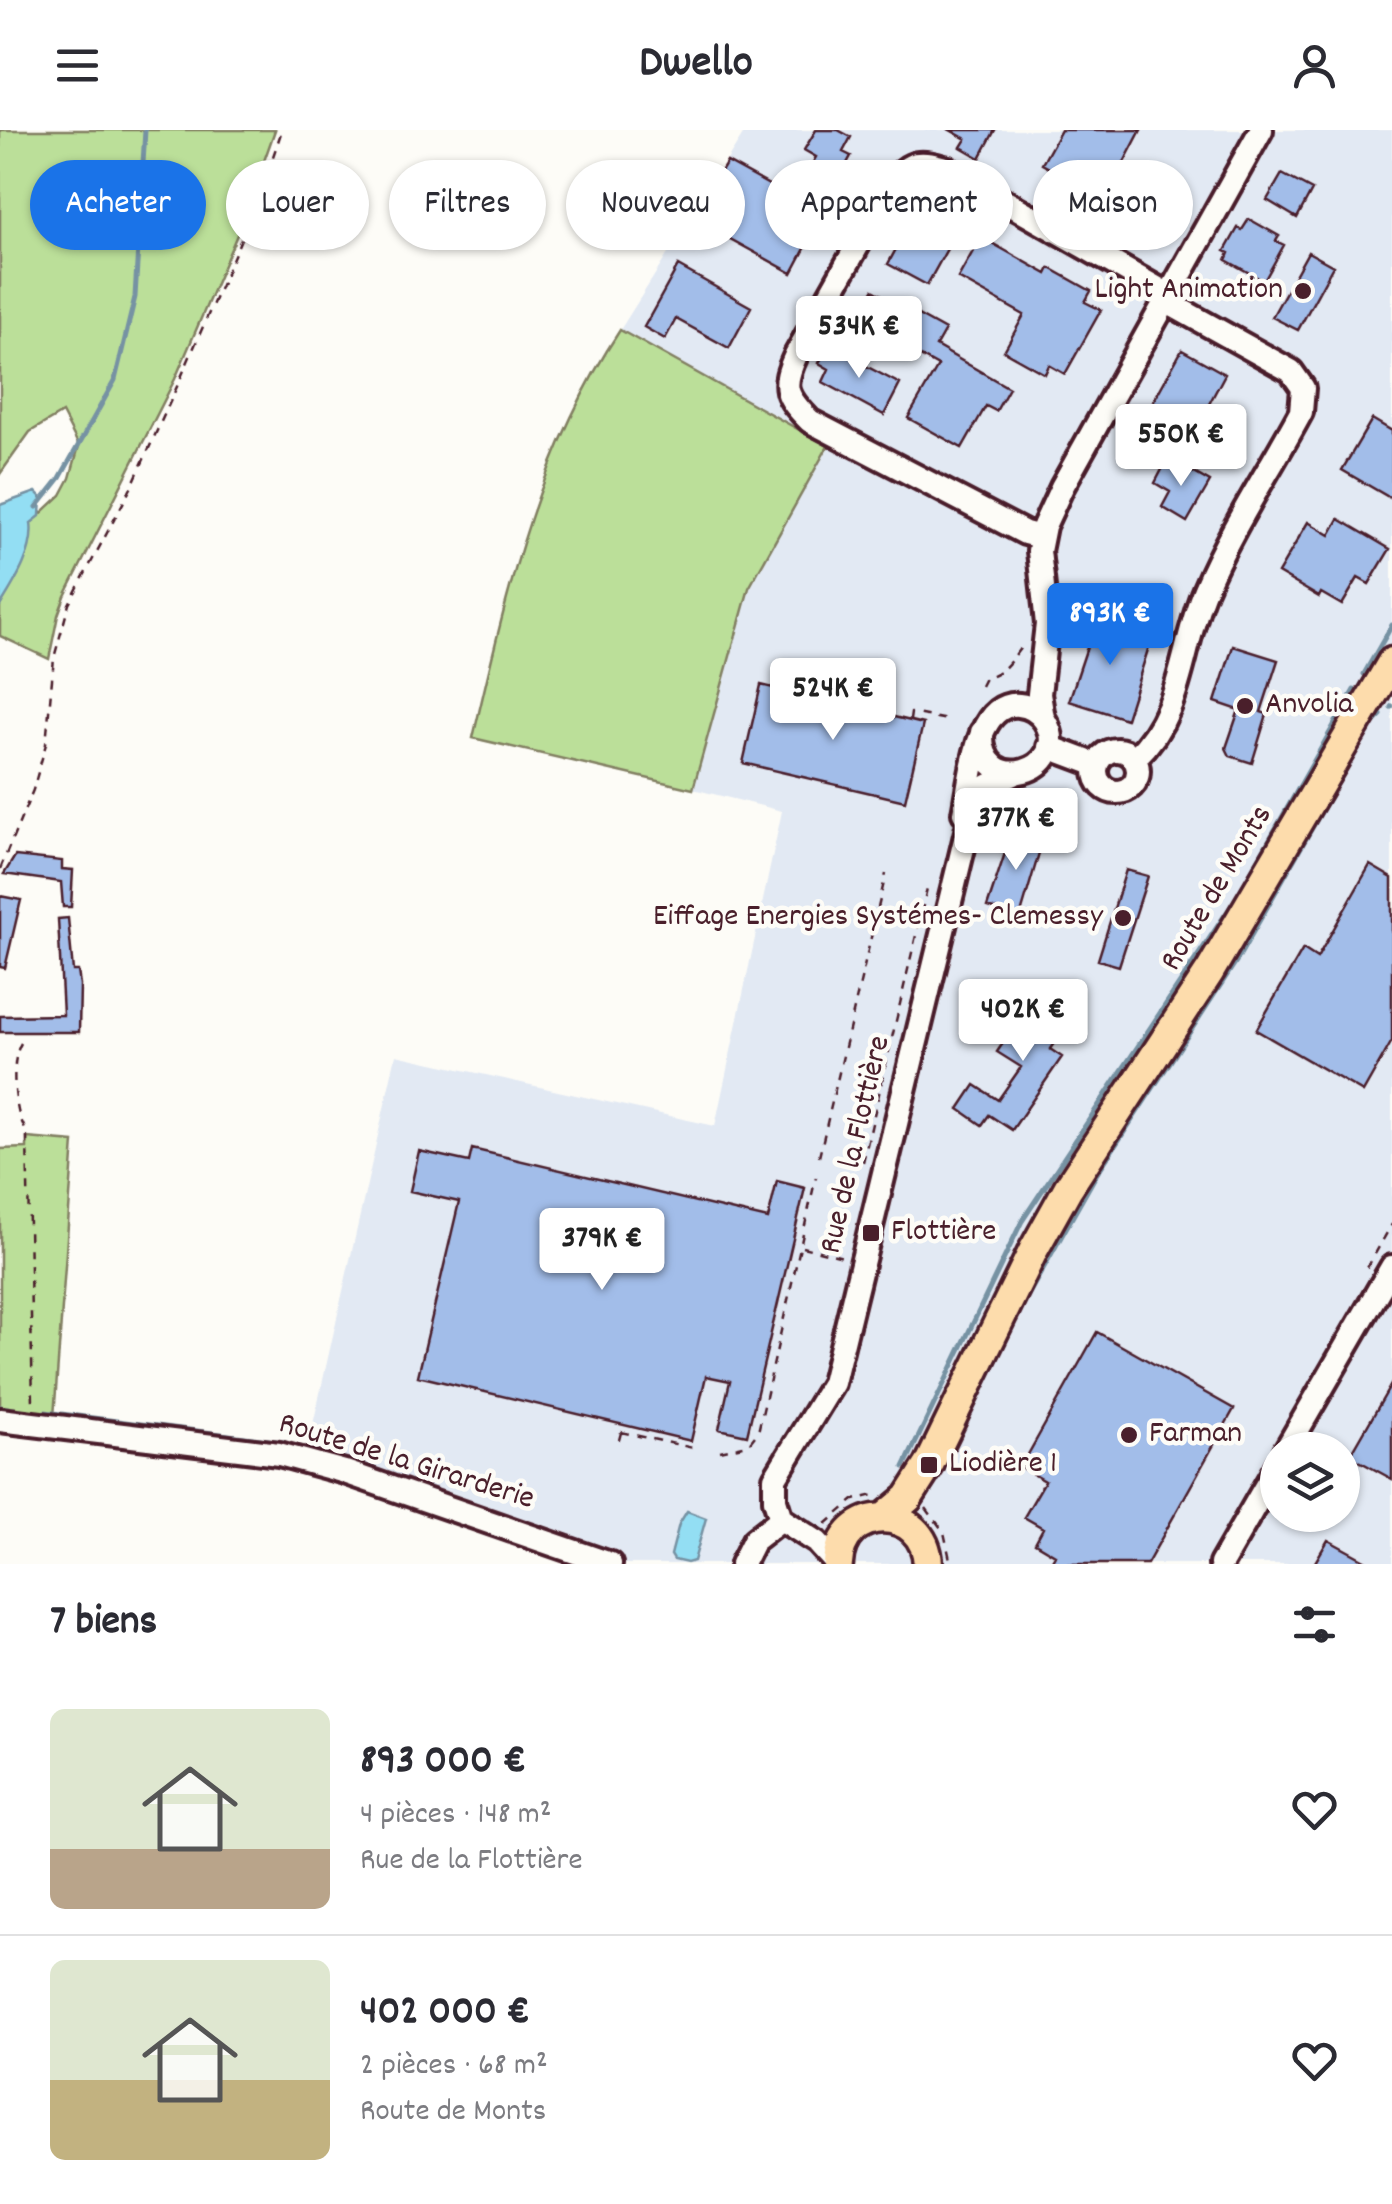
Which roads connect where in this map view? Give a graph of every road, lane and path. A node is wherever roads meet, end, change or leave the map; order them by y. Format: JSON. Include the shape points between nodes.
{"nodes":[{"id":1,"x":282,"y":130,"type":"edge"},
{"id":2,"x":1262,"y":130,"type":"edge"},
{"id":3,"x":1167,"y":298,"type":"junction"},
{"id":4,"x":1041,"y":538,"type":"junction"},
{"id":5,"x":1047,"y":624,"type":"junction"},
{"id":6,"x":1392,"y":662,"type":"edge"},
{"id":7,"x":1014,"y":704,"type":"junction"},
{"id":8,"x":1043,"y":718,"type":"junction"},
{"id":9,"x":910,"y":720,"type":"dead end"},
{"id":10,"x":947,"y":720,"type":"dead end"},
{"id":11,"x":982,"y":732,"type":"junction"},
{"id":12,"x":1049,"y":747,"type":"junction"},
{"id":13,"x":1135,"y":758,"type":"junction"},
{"id":14,"x":1096,"y":765,"type":"junction"},
{"id":15,"x":1014,"y":774,"type":"junction"},
{"id":16,"x":964,"y":837,"type":"junction"},
{"id":17,"x":0,"y":868,"type":"edge"},
{"id":18,"x":886,"y":874,"type":"dead end"},
{"id":19,"x":928,"y":884,"type":"dead end"},
{"id":20,"x":21,"y":1042,"type":"dead end"},
{"id":21,"x":819,"y":1157,"type":"dead end"},
{"id":22,"x":863,"y":1162,"type":"dead end"},
{"id":23,"x":816,"y":1177,"type":"dead end"},
{"id":24,"x":801,"y":1246,"type":"junction"},
{"id":25,"x":864,"y":1262,"type":"junction"},
{"id":26,"x":1392,"y":1268,"type":"edge"},
{"id":27,"x":0,"y":1420,"type":"edge"},
{"id":28,"x":36,"y":1424,"type":"junction"},
{"id":29,"x":623,"y":1425,"type":"dead end"},
{"id":30,"x":621,"y":1432,"type":"junction"},
{"id":31,"x":1296,"y":1432,"type":"edge"},
{"id":32,"x":619,"y":1440,"type":"dead end"},
{"id":33,"x":693,"y":1448,"type":"dead end"},
{"id":34,"x":720,"y":1451,"type":"dead end"},
{"id":35,"x":929,"y":1465,"type":"junction"},
{"id":36,"x":1260,"y":1496,"type":"edge"},
{"id":37,"x":884,"y":1518,"type":"junction"},
{"id":38,"x":789,"y":1525,"type":"junction"},
{"id":39,"x":856,"y":1526,"type":"junction"},
{"id":40,"x":918,"y":1534,"type":"junction"},
{"id":41,"x":610,"y":1564,"type":"edge"},
{"id":42,"x":742,"y":1564,"type":"edge"},
{"id":43,"x":838,"y":1564,"type":"edge"},
{"id":44,"x":928,"y":1564,"type":"edge"},
{"id":45,"x":1221,"y":1564,"type":"edge"}],
"edges":[{"from":1,"to":17,"type":"path","via":[[179,382],[69,604],[54,658],[46,744]]},
{"from":2,"to":3,"type":"street"},
{"from":3,"to":4,"type":"street","via":[[1062,487]]},
{"from":3,"to":4,"type":"street","via":[[948,169],[923,162],[903,169],[892,184],[796,355],[786,377],[790,402],[810,421]]},
{"from":3,"to":13,"type":"street","via":[[1291,371],[1303,388],[1301,412],[1204,591],[1166,720]]},
{"from":4,"to":5,"type":"street"},
{"from":5,"to":7,"type":"street"},
{"from":5,"to":8,"type":"street","via":[[1039,694]]},
{"from":6,"to":35,"type":"main road","name":"Route de Monts","via":[[1229,941],[1068,1188]]},
{"from":7,"to":8,"type":"street"},
{"from":7,"to":11,"type":"street","via":[[993,713]]},
{"from":8,"to":12,"type":"street"},
{"from":9,"to":10,"type":"path","via":[[911,712]]},
{"from":11,"to":15,"type":"street","via":[[985,755]]},
{"from":11,"to":16,"type":"street"},
{"from":12,"to":14,"type":"street"},
{"from":12,"to":15,"type":"street","via":[[1036,767]]},
{"from":13,"to":14,"type":"street","via":[[1117,749]]},
{"from":13,"to":14,"type":"street","via":[[1138,778],[1121,792],[1101,785]]},
{"from":15,"to":16,"type":"street","name":"Rue de la Flottière","via":[[982,794]]},
{"from":16,"to":25,"type":"street","name":"Rue de la Flottière"},
{"from":18,"to":21,"type":"path"},
{"from":19,"to":22,"type":"path"},
{"from":20,"to":28,"type":"path","via":[[16,1080],[28,1138]]},
{"from":23,"to":24,"type":"path"},
{"from":24,"to":25,"type":"path"},
{"from":24,"to":34,"type":"path","via":[[758,1432],[748,1445]]},
{"from":25,"to":38,"type":"street","name":"Rue de la Flottière","via":[[833,1383],[775,1478],[775,1500]]},
{"from":26,"to":31,"type":"street"},
{"from":27,"to":28,"type":"street","name":"Route de la Girarderie"},
{"from":28,"to":41,"type":"street","name":"Route de la Girarderie","via":[[292,1457]]},
{"from":29,"to":30,"type":"path"},
{"from":30,"to":32,"type":"path"},
{"from":30,"to":33,"type":"path"},
{"from":35,"to":37,"type":"main road","name":"Route de Monts","via":[[908,1498]]},
{"from":35,"to":40,"type":"main road","name":"Route de Monts"},
{"from":36,"to":45,"type":"street"},
{"from":37,"to":39,"type":"main road"},
{"from":37,"to":40,"type":"main road"},
{"from":38,"to":39,"type":"street","via":[[821,1532]]},
{"from":38,"to":42,"type":"street","via":[[754,1540]]},
{"from":38,"to":43,"type":"street"},
{"from":39,"to":43,"type":"main road"},
{"from":40,"to":44,"type":"main road"}]}
